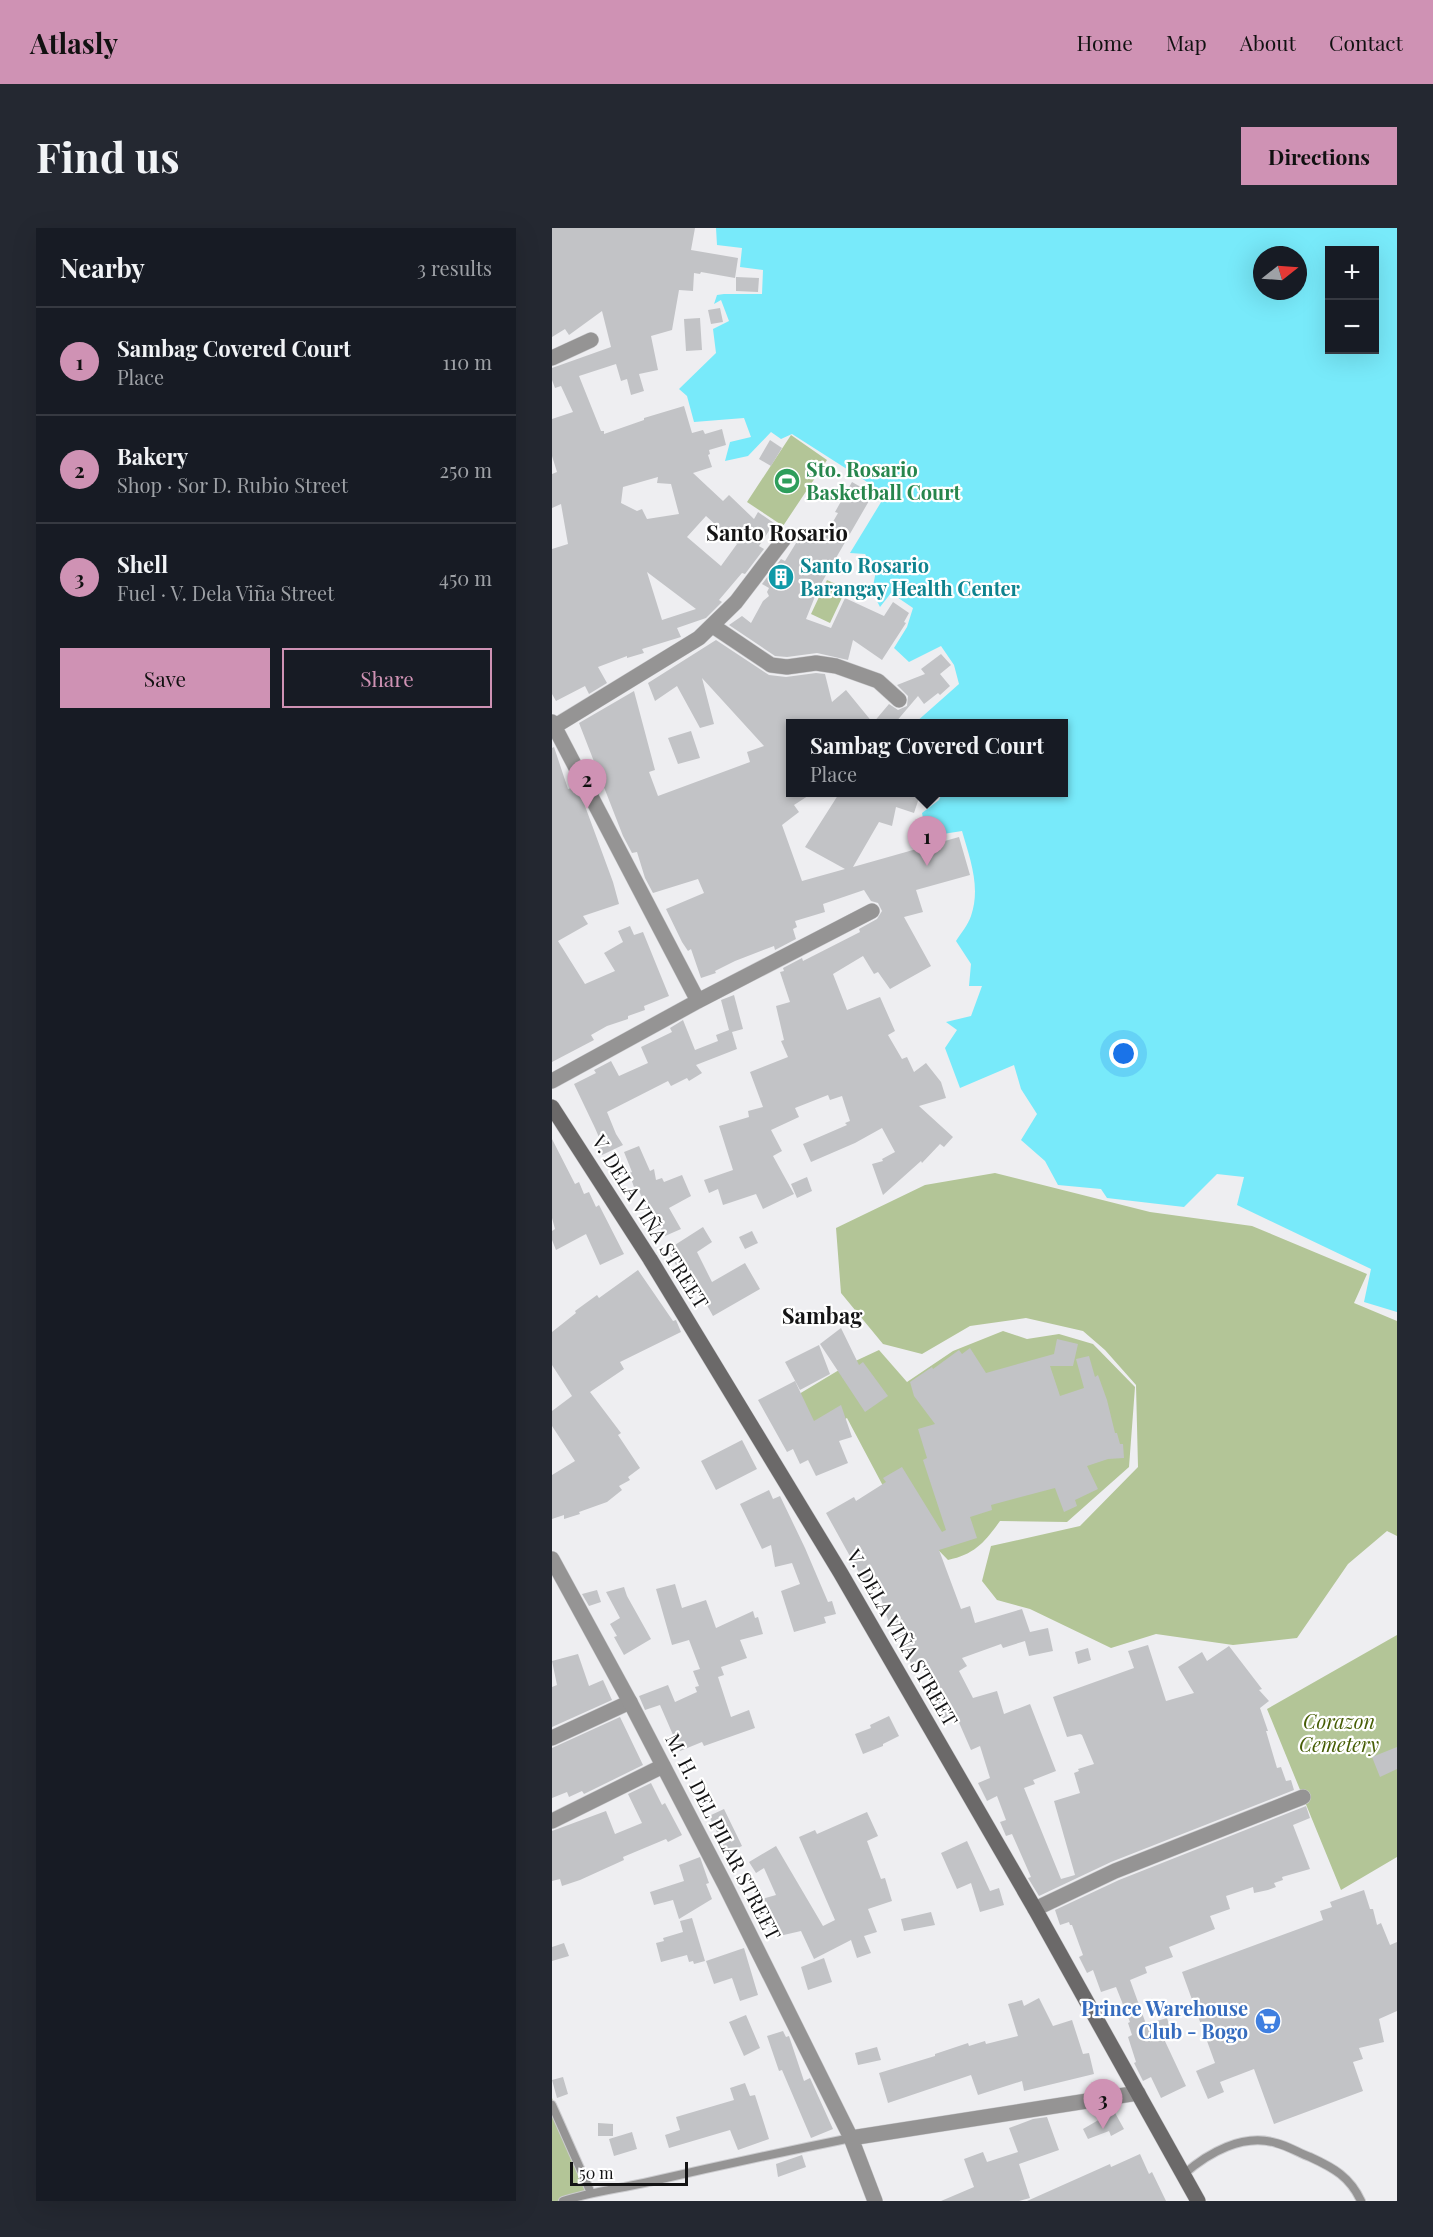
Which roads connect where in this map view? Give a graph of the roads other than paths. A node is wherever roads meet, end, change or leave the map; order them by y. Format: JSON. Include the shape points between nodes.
{"nodes":[{"id":1,"x":591,"y":340,"type":"dead end"},
{"id":2,"x":552,"y":358,"type":"edge"},
{"id":3,"x":784,"y":539,"type":"dead end"},
{"id":4,"x":713,"y":626,"type":"junction"},
{"id":5,"x":899,"y":700,"type":"dead end"},
{"id":6,"x":553,"y":726,"type":"edge"},
{"id":7,"x":872,"y":912,"type":"dead end"},
{"id":8,"x":698,"y":1001,"type":"junction"},
{"id":9,"x":552,"y":1082,"type":"edge"},
{"id":10,"x":552,"y":1107,"type":"edge"},
{"id":11,"x":552,"y":1559,"type":"edge"},
{"id":12,"x":630,"y":1702,"type":"junction"},
{"id":13,"x":552,"y":1738,"type":"edge"},
{"id":14,"x":663,"y":1766,"type":"junction"},
{"id":15,"x":1303,"y":1797,"type":"dead end"},
{"id":16,"x":552,"y":1821,"type":"edge"},
{"id":17,"x":1035,"y":1909,"type":"junction"},
{"id":18,"x":1138,"y":2093,"type":"junction"},
{"id":19,"x":552,"y":2105,"type":"edge"},
{"id":20,"x":851,"y":2138,"type":"junction"},
{"id":21,"x":1184,"y":2174,"type":"junction"},
{"id":22,"x":586,"y":2196,"type":"edge"},
{"id":23,"x":563,"y":2201,"type":"edge"},
{"id":24,"x":875,"y":2201,"type":"edge"},
{"id":25,"x":1198,"y":2201,"type":"edge"},
{"id":26,"x":1361,"y":2201,"type":"edge"}],
"edges":[{"from":1,"to":2,"type":"street"},
{"from":3,"to":4,"type":"street"},
{"from":4,"to":5,"type":"street","via":[[771,665],[836,666],[878,681]]},
{"from":4,"to":6,"type":"street"},
{"from":6,"to":8,"type":"street"},
{"from":7,"to":8,"type":"street"},
{"from":8,"to":9,"type":"street"},
{"from":10,"to":17,"type":"main road","name":"V. DELA VIÑA STREET","via":[[650,1259],[840,1572]]},
{"from":11,"to":12,"type":"street","name":"M. H. DEL PILAR STREET"},
{"from":12,"to":13,"type":"street"},
{"from":12,"to":14,"type":"street","name":"M. H. DEL PILAR STREET"},
{"from":14,"to":16,"type":"street"},
{"from":14,"to":20,"type":"street","name":"M. H. DEL PILAR STREET"},
{"from":15,"to":17,"type":"street","via":[[1115,1871]]},
{"from":17,"to":18,"type":"main road","name":"V. DELA VIÑA STREET"},
{"from":18,"to":20,"type":"street"},
{"from":18,"to":21,"type":"main road","name":"V. DELA VIÑA STREET"},
{"from":19,"to":22,"type":"lane"},
{"from":20,"to":22,"type":"lane"},
{"from":20,"to":24,"type":"street","name":"M. H. DEL PILAR STREET"},
{"from":21,"to":25,"type":"main road","name":"V. DELA VIÑA STREET"},
{"from":21,"to":26,"type":"lane","via":[[1200,2160],[1228,2146],[1256,2140],[1275,2142],[1334,2168],[1350,2182]]},
{"from":22,"to":23,"type":"lane"}]}
